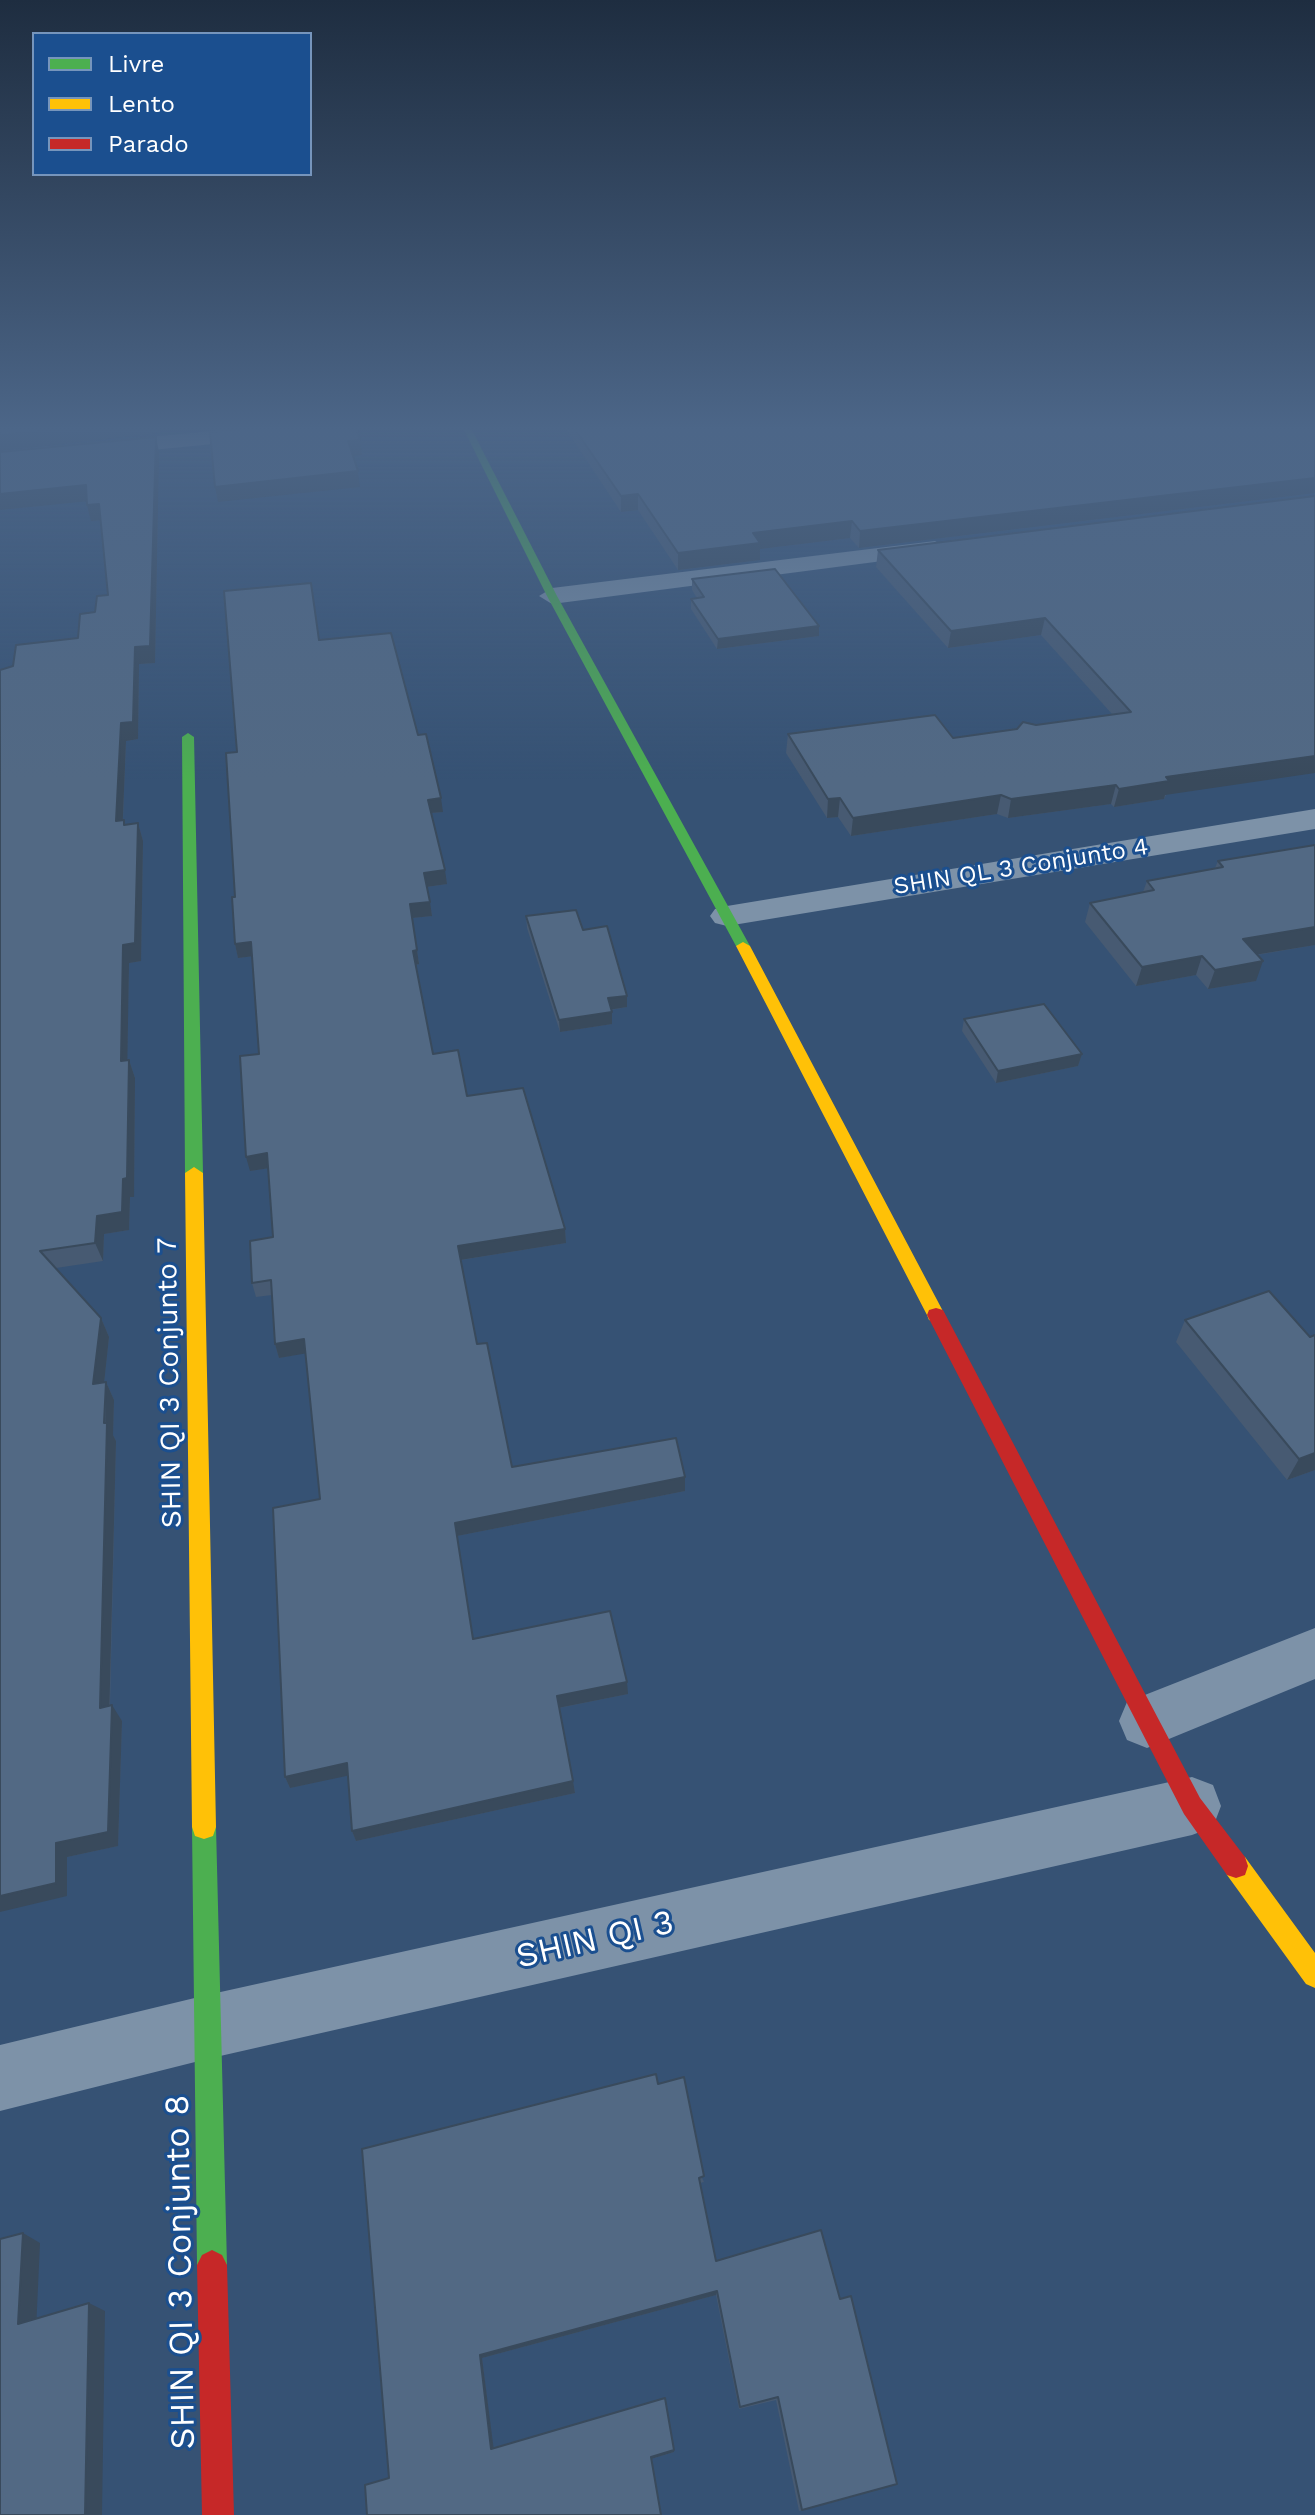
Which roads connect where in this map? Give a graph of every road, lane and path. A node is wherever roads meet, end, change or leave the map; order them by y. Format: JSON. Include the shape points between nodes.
{"nodes":[{"id":1,"x":526,"y":545,"type":"edge"},
{"id":2,"x":949,"y":545,"type":"edge"},
{"id":3,"x":552,"y":596,"type":"junction"},
{"id":4,"x":188,"y":737,"type":"dead end"},
{"id":5,"x":1315,"y":819,"type":"edge"},
{"id":6,"x":727,"y":916,"type":"junction"},
{"id":7,"x":1315,"y":1653,"type":"edge"},
{"id":8,"x":1147,"y":1721,"type":"junction"},
{"id":9,"x":1192,"y":1806,"type":"junction"},
{"id":10,"x":1315,"y":1975,"type":"edge"},
{"id":11,"x":207,"y":2027,"type":"junction"},
{"id":12,"x":0,"y":2078,"type":"edge"},
{"id":13,"x":218,"y":2515,"type":"edge"}],
"edges":[{"from":1,"to":3,"type":"street"},
{"from":2,"to":3,"type":"street"},
{"from":3,"to":6,"type":"street"},
{"from":4,"to":11,"type":"street","name":"SHIN QI 3 Conjunto 7"},
{"from":5,"to":6,"type":"street","name":"SHIN QL 3 Conjunto 4"},
{"from":6,"to":8,"type":"street"},
{"from":7,"to":8,"type":"street"},
{"from":8,"to":9,"type":"street"},
{"from":9,"to":10,"type":"street"},
{"from":9,"to":11,"type":"street","name":"SHIN QI 3"},
{"from":11,"to":12,"type":"street","name":"SHIN QI 3"},
{"from":11,"to":13,"type":"street","name":"SHIN QI 3 Conjunto 8"}]}
